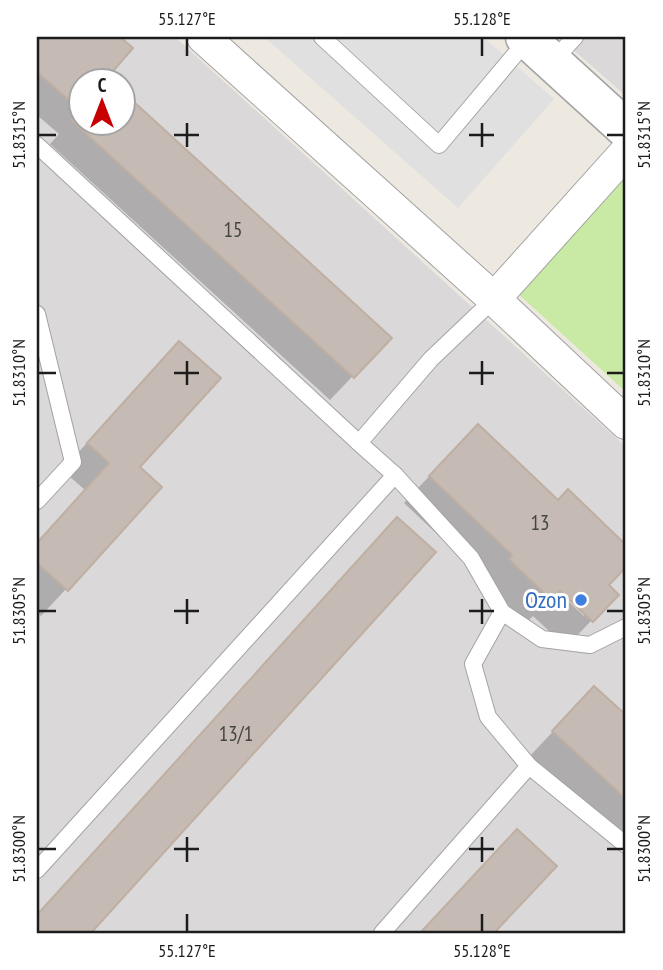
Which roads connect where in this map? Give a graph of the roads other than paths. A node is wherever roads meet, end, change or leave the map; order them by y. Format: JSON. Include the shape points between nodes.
{"nodes":[{"id":1,"x":203,"y":37,"type":"edge"},
{"id":2,"x":322,"y":37,"type":"edge"},
{"id":3,"x":545,"y":44,"type":"edge"},
{"id":4,"x":626,"y":129,"type":"edge"},
{"id":5,"x":37,"y":145,"type":"edge"},
{"id":6,"x":626,"y":152,"type":"edge"},
{"id":7,"x":494,"y":299,"type":"junction"},
{"id":8,"x":37,"y":314,"type":"edge"},
{"id":9,"x":626,"y":424,"type":"edge"},
{"id":10,"x":359,"y":443,"type":"junction"},
{"id":11,"x":396,"y":475,"type":"junction"},
{"id":12,"x":37,"y":501,"type":"edge"},
{"id":13,"x":502,"y":612,"type":"junction"},
{"id":14,"x":626,"y":627,"type":"edge"},
{"id":15,"x":529,"y":766,"type":"junction"},
{"id":16,"x":626,"y":845,"type":"edge"},
{"id":17,"x":37,"y":870,"type":"edge"},
{"id":18,"x":382,"y":933,"type":"edge"}],
"edges":[{"from":1,"to":7,"type":"street"},
{"from":2,"to":3,"type":"lane","via":[[439,145]]},
{"from":3,"to":4,"type":"street"},
{"from":5,"to":10,"type":"lane"},
{"from":6,"to":7,"type":"street"},
{"from":7,"to":9,"type":"street"},
{"from":7,"to":10,"type":"lane","via":[[431,359]]},
{"from":8,"to":12,"type":"lane","via":[[73,462]]},
{"from":10,"to":11,"type":"lane"},
{"from":11,"to":13,"type":"lane","via":[[471,558]]},
{"from":11,"to":17,"type":"lane"},
{"from":13,"to":14,"type":"lane","via":[[542,639],[590,645]]},
{"from":13,"to":15,"type":"lane","via":[[472,664],[488,717]]},
{"from":15,"to":16,"type":"lane"},
{"from":15,"to":18,"type":"lane"}]}
